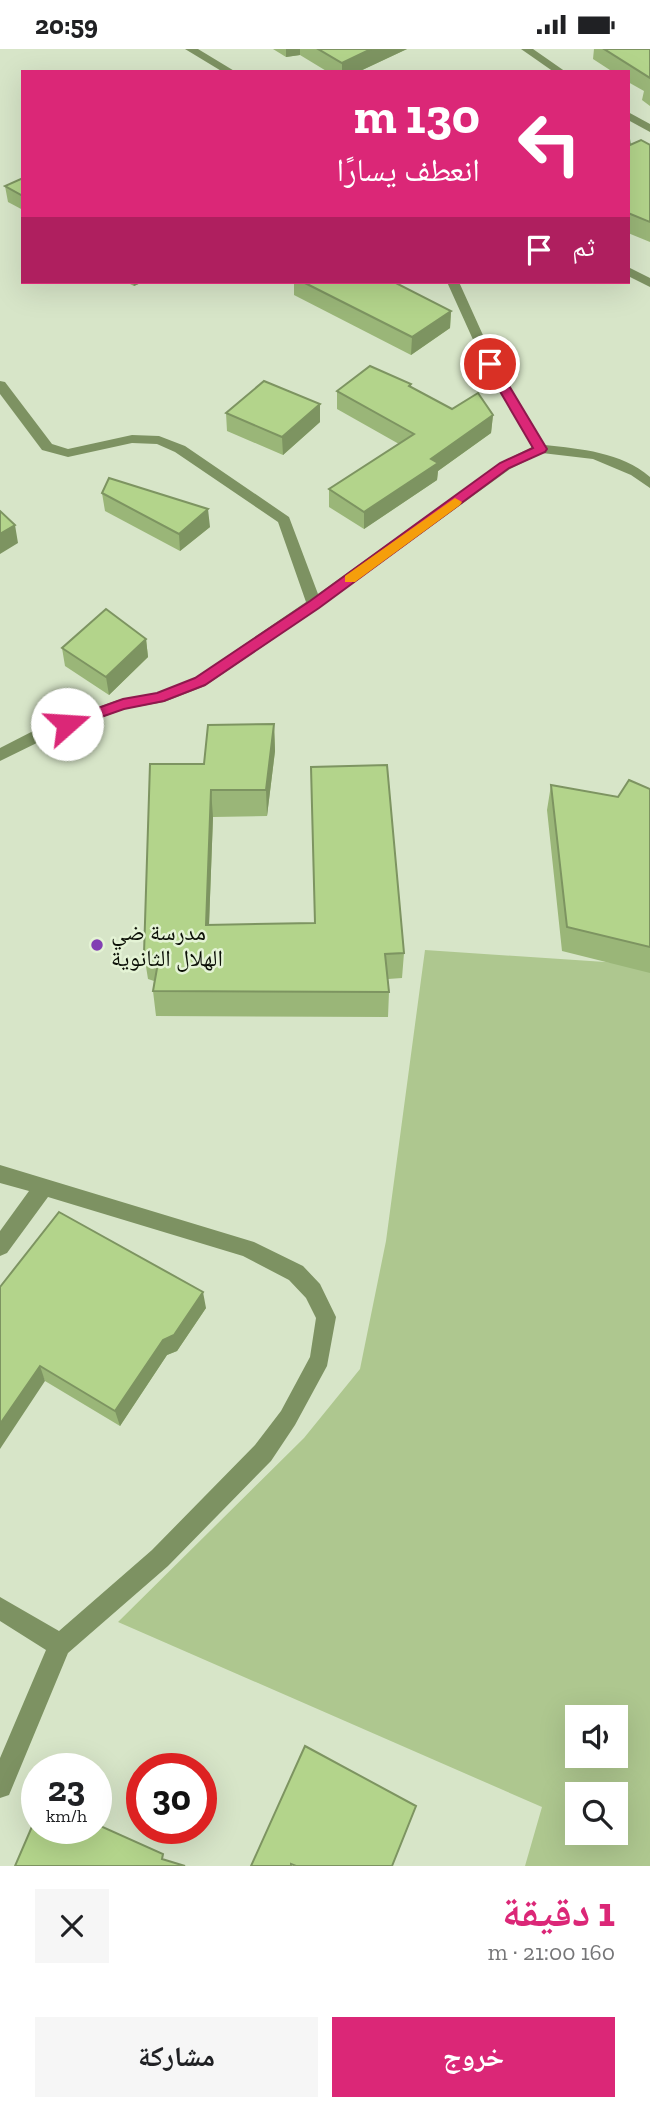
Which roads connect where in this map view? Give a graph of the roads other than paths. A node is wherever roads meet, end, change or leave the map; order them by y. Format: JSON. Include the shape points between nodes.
{"nodes":[{"id":1,"x":190,"y":49,"type":"edge"},
{"id":2,"x":526,"y":49,"type":"edge"},
{"id":3,"x":227,"y":70,"type":"edge"},
{"id":4,"x":558,"y":70,"type":"edge"},
{"id":5,"x":630,"y":116,"type":"edge"},
{"id":6,"x":650,"y":129,"type":"edge"},
{"id":7,"x":630,"y":272,"type":"edge"},
{"id":8,"x":650,"y":283,"type":"edge"},
{"id":9,"x":454,"y":284,"type":"edge"},
{"id":10,"x":0,"y":385,"type":"edge"},
{"id":11,"x":540,"y":449,"type":"junction"},
{"id":12,"x":650,"y":484,"type":"edge"},
{"id":13,"x":314,"y":604,"type":"junction"},
{"id":14,"x":0,"y":755,"type":"edge"},
{"id":15,"x":0,"y":1174,"type":"edge"},
{"id":16,"x":43,"y":1188,"type":"junction"},
{"id":17,"x":0,"y":1247,"type":"edge"},
{"id":18,"x":0,"y":1608,"type":"edge"},
{"id":19,"x":60,"y":1645,"type":"junction"},
{"id":20,"x":0,"y":1786,"type":"edge"}],
"edges":[{"from":1,"to":3,"type":"street"},
{"from":2,"to":4,"type":"street"},
{"from":5,"to":6,"type":"street"},
{"from":7,"to":8,"type":"street"},
{"from":9,"to":11,"type":"street","via":[[490,364]]},
{"from":10,"to":13,"type":"street","via":[[47,447],[68,453],[132,439],[159,440],[180,449],[284,520]]},
{"from":11,"to":12,"type":"street","via":[[595,455],[636,472]]},
{"from":11,"to":13,"type":"street","via":[[505,465]]},
{"from":13,"to":14,"type":"street","via":[[200,682],[45,732]]},
{"from":15,"to":16,"type":"street"},
{"from":16,"to":17,"type":"street"},
{"from":16,"to":19,"type":"street","via":[[247,1248],[296,1273],[313,1291],[326,1317],[320,1359],[263,1453],[160,1558]]},
{"from":18,"to":19,"type":"street"},
{"from":19,"to":20,"type":"street"}]}
